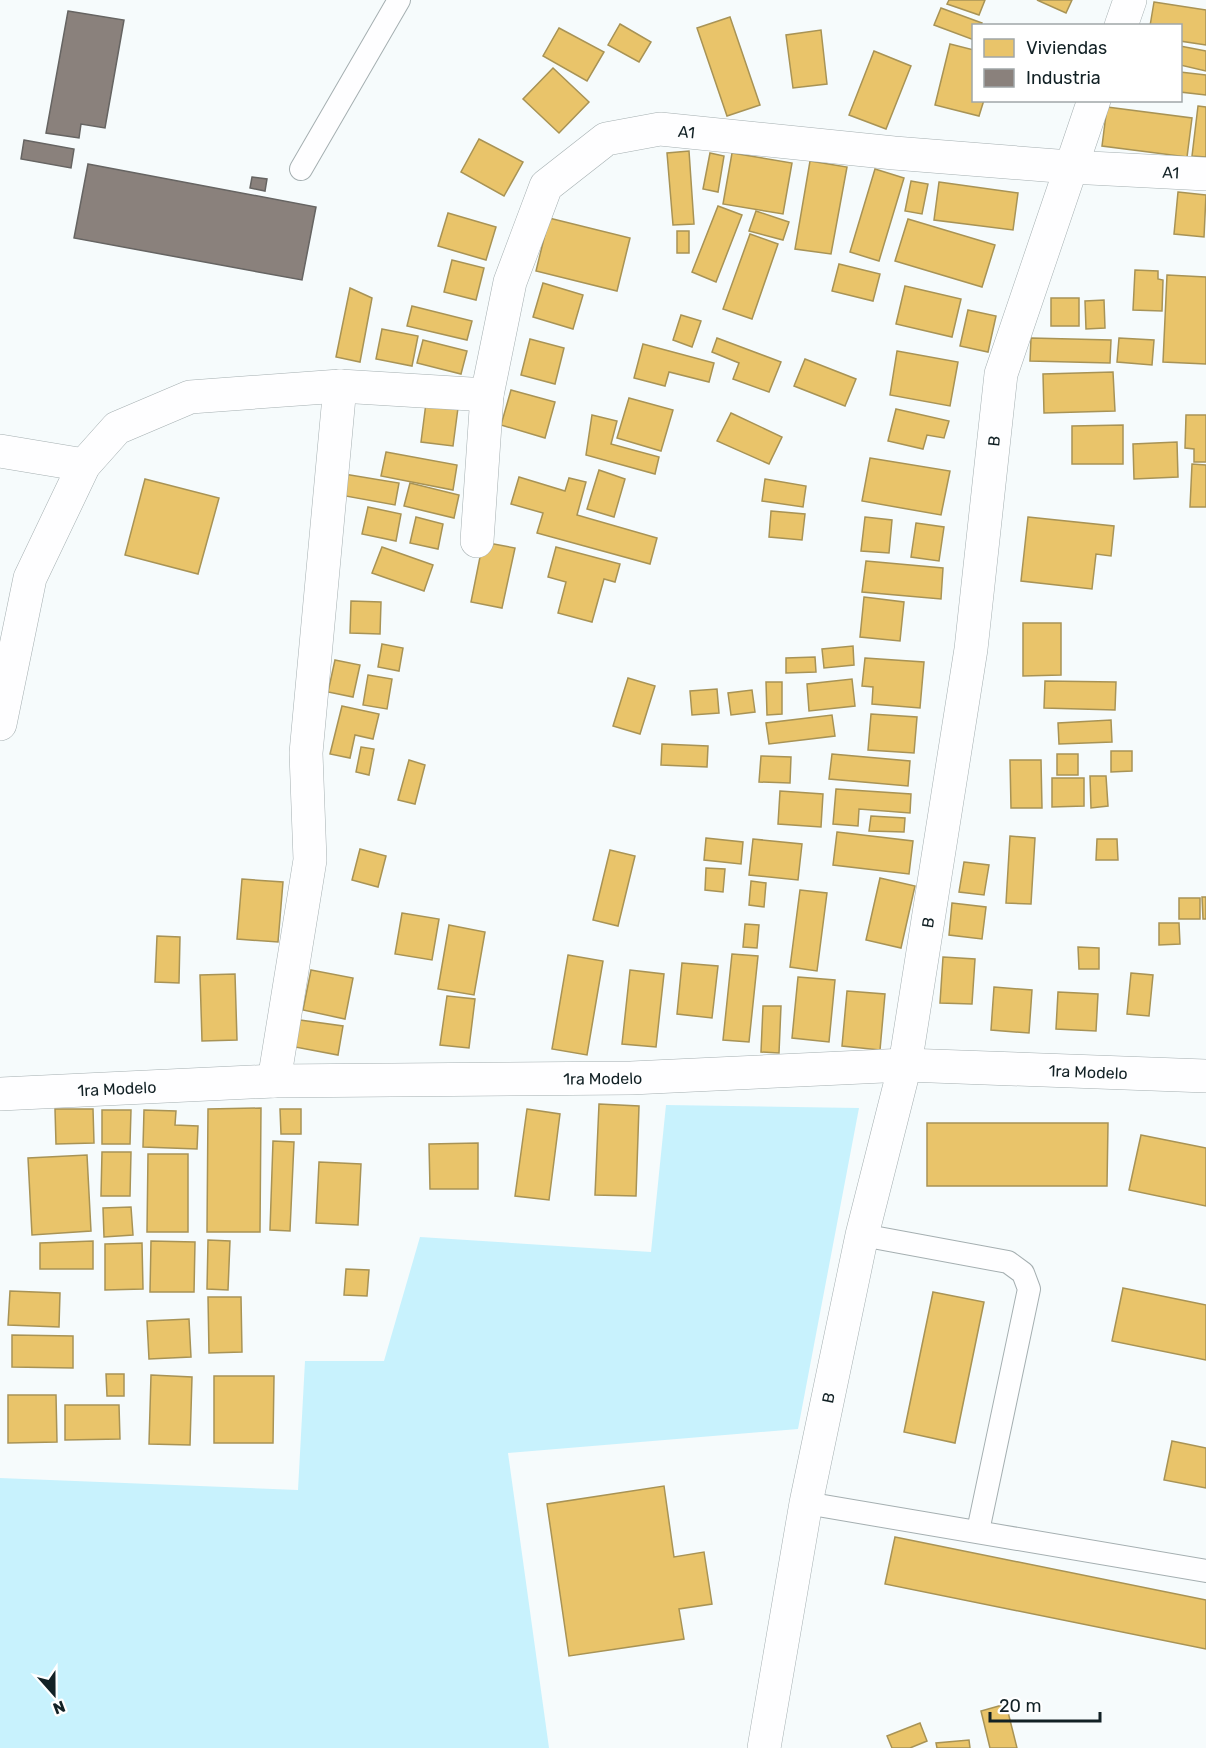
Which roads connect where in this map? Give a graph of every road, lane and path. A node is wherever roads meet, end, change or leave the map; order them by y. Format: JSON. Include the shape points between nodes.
{"nodes":[{"id":1,"x":399,"y":0,"type":"edge"},
{"id":2,"x":1130,"y":0,"type":"edge"},
{"id":3,"x":1122,"y":24,"type":"edge"},
{"id":4,"x":1093,"y":102,"type":"edge"},
{"id":5,"x":1070,"y":167,"type":"junction"},
{"id":6,"x":301,"y":169,"type":"dead end"},
{"id":7,"x":1206,"y":174,"type":"edge"},
{"id":8,"x":340,"y":386,"type":"junction"},
{"id":9,"x":487,"y":395,"type":"junction"},
{"id":10,"x":0,"y":451,"type":"edge"},
{"id":11,"x":84,"y":465,"type":"junction"},
{"id":12,"x":477,"y":541,"type":"dead end"},
{"id":13,"x":0,"y":724,"type":"edge"},
{"id":14,"x":905,"y":1065,"type":"junction"},
{"id":15,"x":1206,"y":1076,"type":"edge"},
{"id":16,"x":274,"y":1081,"type":"junction"},
{"id":17,"x":0,"y":1094,"type":"edge"},
{"id":18,"x":862,"y":1235,"type":"junction"},
{"id":19,"x":806,"y":1503,"type":"junction"},
{"id":20,"x":978,"y":1531,"type":"junction"},
{"id":21,"x":1206,"y":1571,"type":"edge"},
{"id":22,"x":764,"y":1748,"type":"edge"}],
"edges":[{"from":1,"to":6,"type":"lane"},
{"from":2,"to":3,"type":"street"},
{"from":4,"to":5,"type":"street","name":"B"},
{"from":5,"to":7,"type":"street","name":"A1"},
{"from":5,"to":9,"type":"street","name":"A1","via":[[660,129],[606,139],[546,186],[510,282]]},
{"from":5,"to":14,"type":"street","name":"B","via":[[1001,374],[971,649]]},
{"from":8,"to":9,"type":"street"},
{"from":8,"to":11,"type":"street","via":[[190,397],[117,428]]},
{"from":8,"to":16,"type":"street","via":[[306,753],[310,860]]},
{"from":9,"to":12,"type":"street","name":"A1"},
{"from":10,"to":11,"type":"street"},
{"from":11,"to":13,"type":"street","via":[[30,578]]},
{"from":14,"to":15,"type":"street","name":"1ra Modelo"},
{"from":14,"to":16,"type":"street","name":"1ra Modelo","via":[[631,1078]]},
{"from":14,"to":18,"type":"street","name":"B"},
{"from":16,"to":17,"type":"street","name":"1ra Modelo"},
{"from":18,"to":19,"type":"street","name":"B"},
{"from":18,"to":20,"type":"lane","via":[[1008,1262],[1023,1273],[1029,1289]]},
{"from":19,"to":20,"type":"lane"},
{"from":19,"to":22,"type":"street","name":"B"},
{"from":20,"to":21,"type":"lane"}]}
